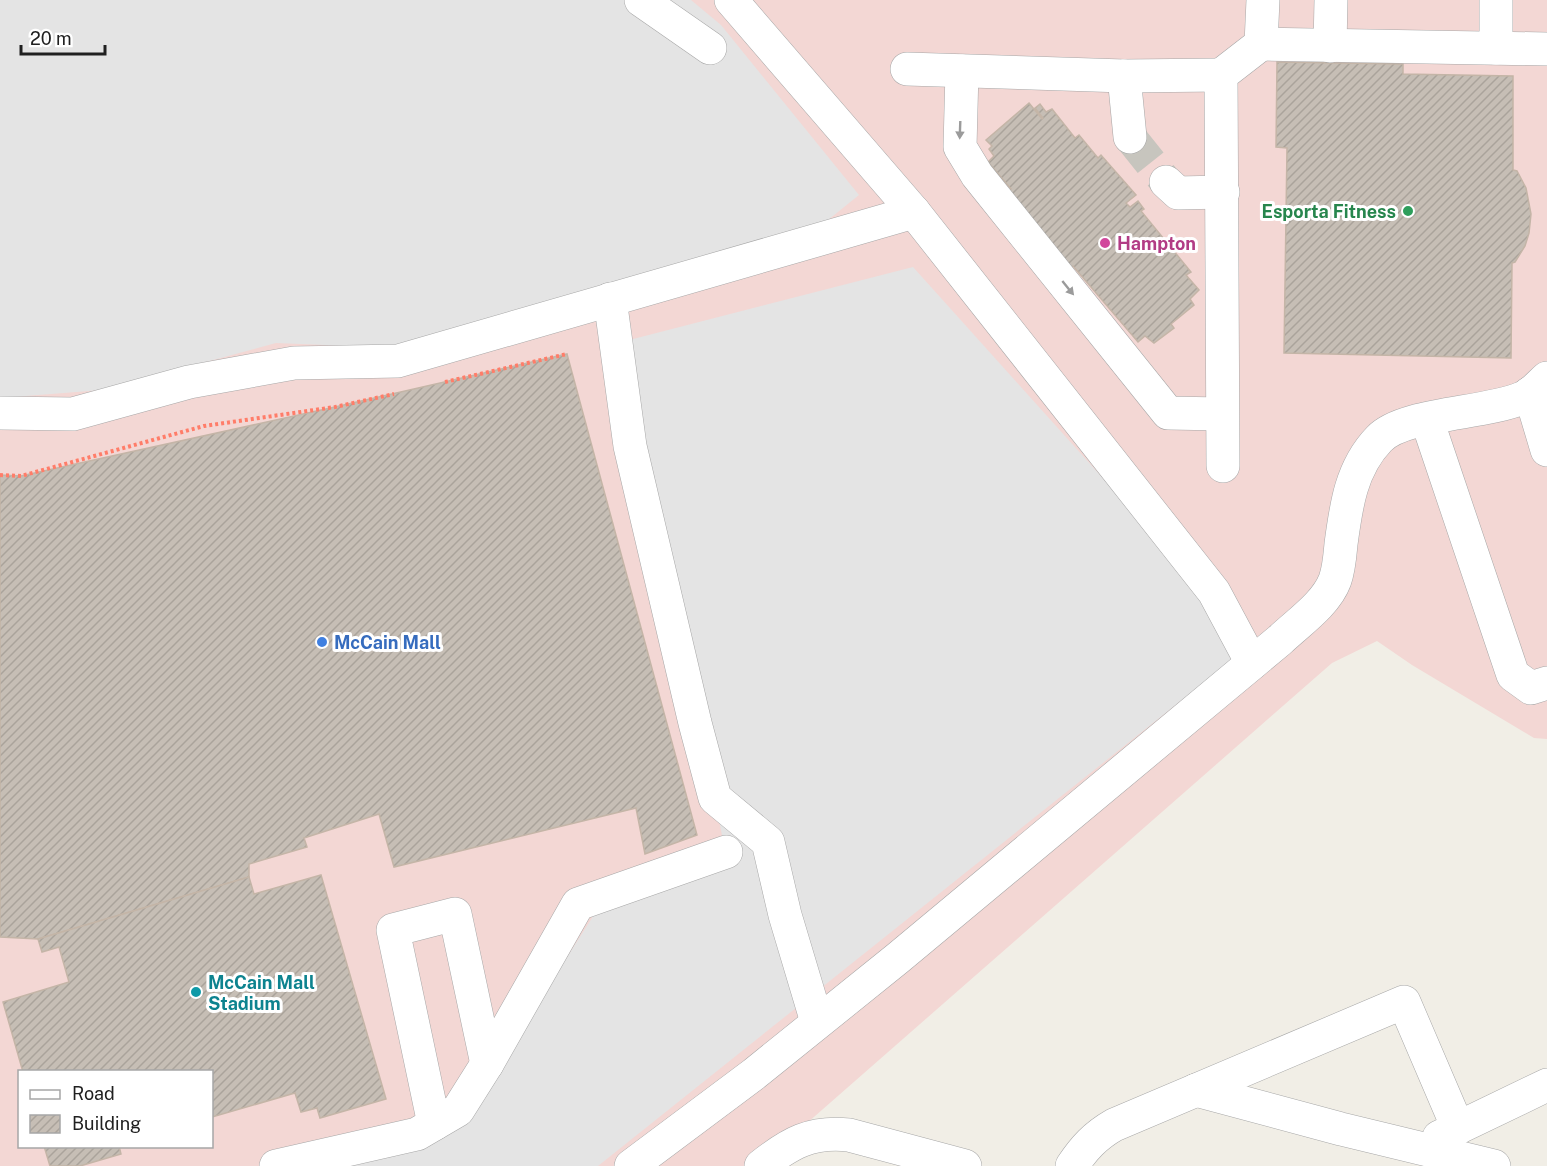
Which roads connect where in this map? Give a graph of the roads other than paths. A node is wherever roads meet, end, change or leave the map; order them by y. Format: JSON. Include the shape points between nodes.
{"nodes":[{"id":1,"x":640,"y":0,"type":"edge"},
{"id":2,"x":731,"y":0,"type":"edge"},
{"id":3,"x":1263,"y":0,"type":"edge"},
{"id":4,"x":1331,"y":0,"type":"edge"},
{"id":5,"x":1496,"y":0,"type":"edge"},
{"id":6,"x":1261,"y":44,"type":"junction"},
{"id":7,"x":1330,"y":46,"type":"junction"},
{"id":8,"x":710,"y":48,"type":"dead end"},
{"id":9,"x":1496,"y":48,"type":"junction"},
{"id":10,"x":1547,"y":49,"type":"edge"},
{"id":11,"x":907,"y":69,"type":"dead end"},
{"id":12,"x":962,"y":71,"type":"junction"},
{"id":13,"x":1221,"y":75,"type":"junction"},
{"id":14,"x":1124,"y":76,"type":"junction"},
{"id":15,"x":1130,"y":137,"type":"tunnel mouth"},
{"id":16,"x":1166,"y":182,"type":"tunnel mouth"},
{"id":17,"x":1223,"y":192,"type":"junction"},
{"id":18,"x":914,"y":212,"type":"junction"},
{"id":19,"x":610,"y":299,"type":"junction"},
{"id":20,"x":1538,"y":386,"type":"edge"},
{"id":21,"x":0,"y":413,"type":"edge"},
{"id":22,"x":1222,"y":414,"type":"junction"},
{"id":23,"x":1427,"y":420,"type":"junction"},
{"id":24,"x":1547,"y":450,"type":"edge"},
{"id":25,"x":1223,"y":466,"type":"dead end"},
{"id":26,"x":1252,"y":663,"type":"junction"},
{"id":27,"x":1547,"y":683,"type":"edge"},
{"id":28,"x":726,"y":852,"type":"dead end"},
{"id":29,"x":817,"y":1022,"type":"junction"},
{"id":30,"x":487,"y":1064,"type":"junction"},
{"id":31,"x":1547,"y":1085,"type":"edge"},
{"id":32,"x":1196,"y":1090,"type":"junction"},
{"id":33,"x":434,"y":1124,"type":"junction"},
{"id":34,"x":1458,"y":1128,"type":"junction"},
{"id":35,"x":1416,"y":1147,"type":"junction"},
{"id":36,"x":276,"y":1166,"type":"edge"},
{"id":37,"x":631,"y":1166,"type":"edge"},
{"id":38,"x":761,"y":1166,"type":"edge"},
{"id":39,"x":965,"y":1166,"type":"edge"},
{"id":40,"x":1072,"y":1166,"type":"edge"},
{"id":41,"x":1494,"y":1166,"type":"edge"}],
"edges":[{"from":1,"to":8,"type":"street"},
{"from":2,"to":18,"type":"street"},
{"from":3,"to":6,"type":"street"},
{"from":4,"to":7,"type":"street"},
{"from":5,"to":9,"type":"street"},
{"from":6,"to":7,"type":"street"},
{"from":6,"to":13,"type":"street"},
{"from":7,"to":9,"type":"street"},
{"from":9,"to":10,"type":"street"},
{"from":11,"to":12,"type":"street"},
{"from":12,"to":14,"type":"street"},
{"from":12,"to":22,"type":"street","one_way":true,"via":[[960,147],[977,175],[1167,413]]},
{"from":13,"to":14,"type":"street"},
{"from":13,"to":17,"type":"street"},
{"from":14,"to":15,"type":"street"},
{"from":16,"to":17,"type":"street","via":[[1178,193]]},
{"from":17,"to":22,"type":"street"},
{"from":18,"to":19,"type":"street"},
{"from":18,"to":26,"type":"street","via":[[1214,592]]},
{"from":19,"to":21,"type":"street","via":[[398,361],[294,363],[189,382],[74,414]]},
{"from":19,"to":29,"type":"street","via":[[630,446],[715,798],[768,842]]},
{"from":20,"to":23,"type":"street","via":[[1524,397],[1499,406]]},
{"from":20,"to":24,"type":"street"},
{"from":22,"to":25,"type":"street"},
{"from":23,"to":26,"type":"street","via":[[1400,425],[1380,438],[1364,460],[1346,504],[1335,579],[1326,596]]},
{"from":23,"to":27,"type":"street","via":[[1513,675],[1531,688]]},
{"from":26,"to":29,"type":"street"},
{"from":28,"to":30,"type":"street","via":[[578,904]]},
{"from":29,"to":37,"type":"street"},
{"from":30,"to":33,"type":"street","via":[[458,1110]]},
{"from":30,"to":33,"type":"street","via":[[455,914],[393,930]]},
{"from":31,"to":34,"type":"street"},
{"from":32,"to":34,"type":"street","via":[[1404,1002]]},
{"from":32,"to":35,"type":"street"},
{"from":32,"to":40,"type":"street","via":[[1114,1125],[1083,1149]]},
{"from":33,"to":36,"type":"street","via":[[417,1134]]},
{"from":34,"to":35,"type":"street"},
{"from":35,"to":41,"type":"street"},
{"from":38,"to":39,"type":"street","via":[[801,1139],[830,1133]]}]}
